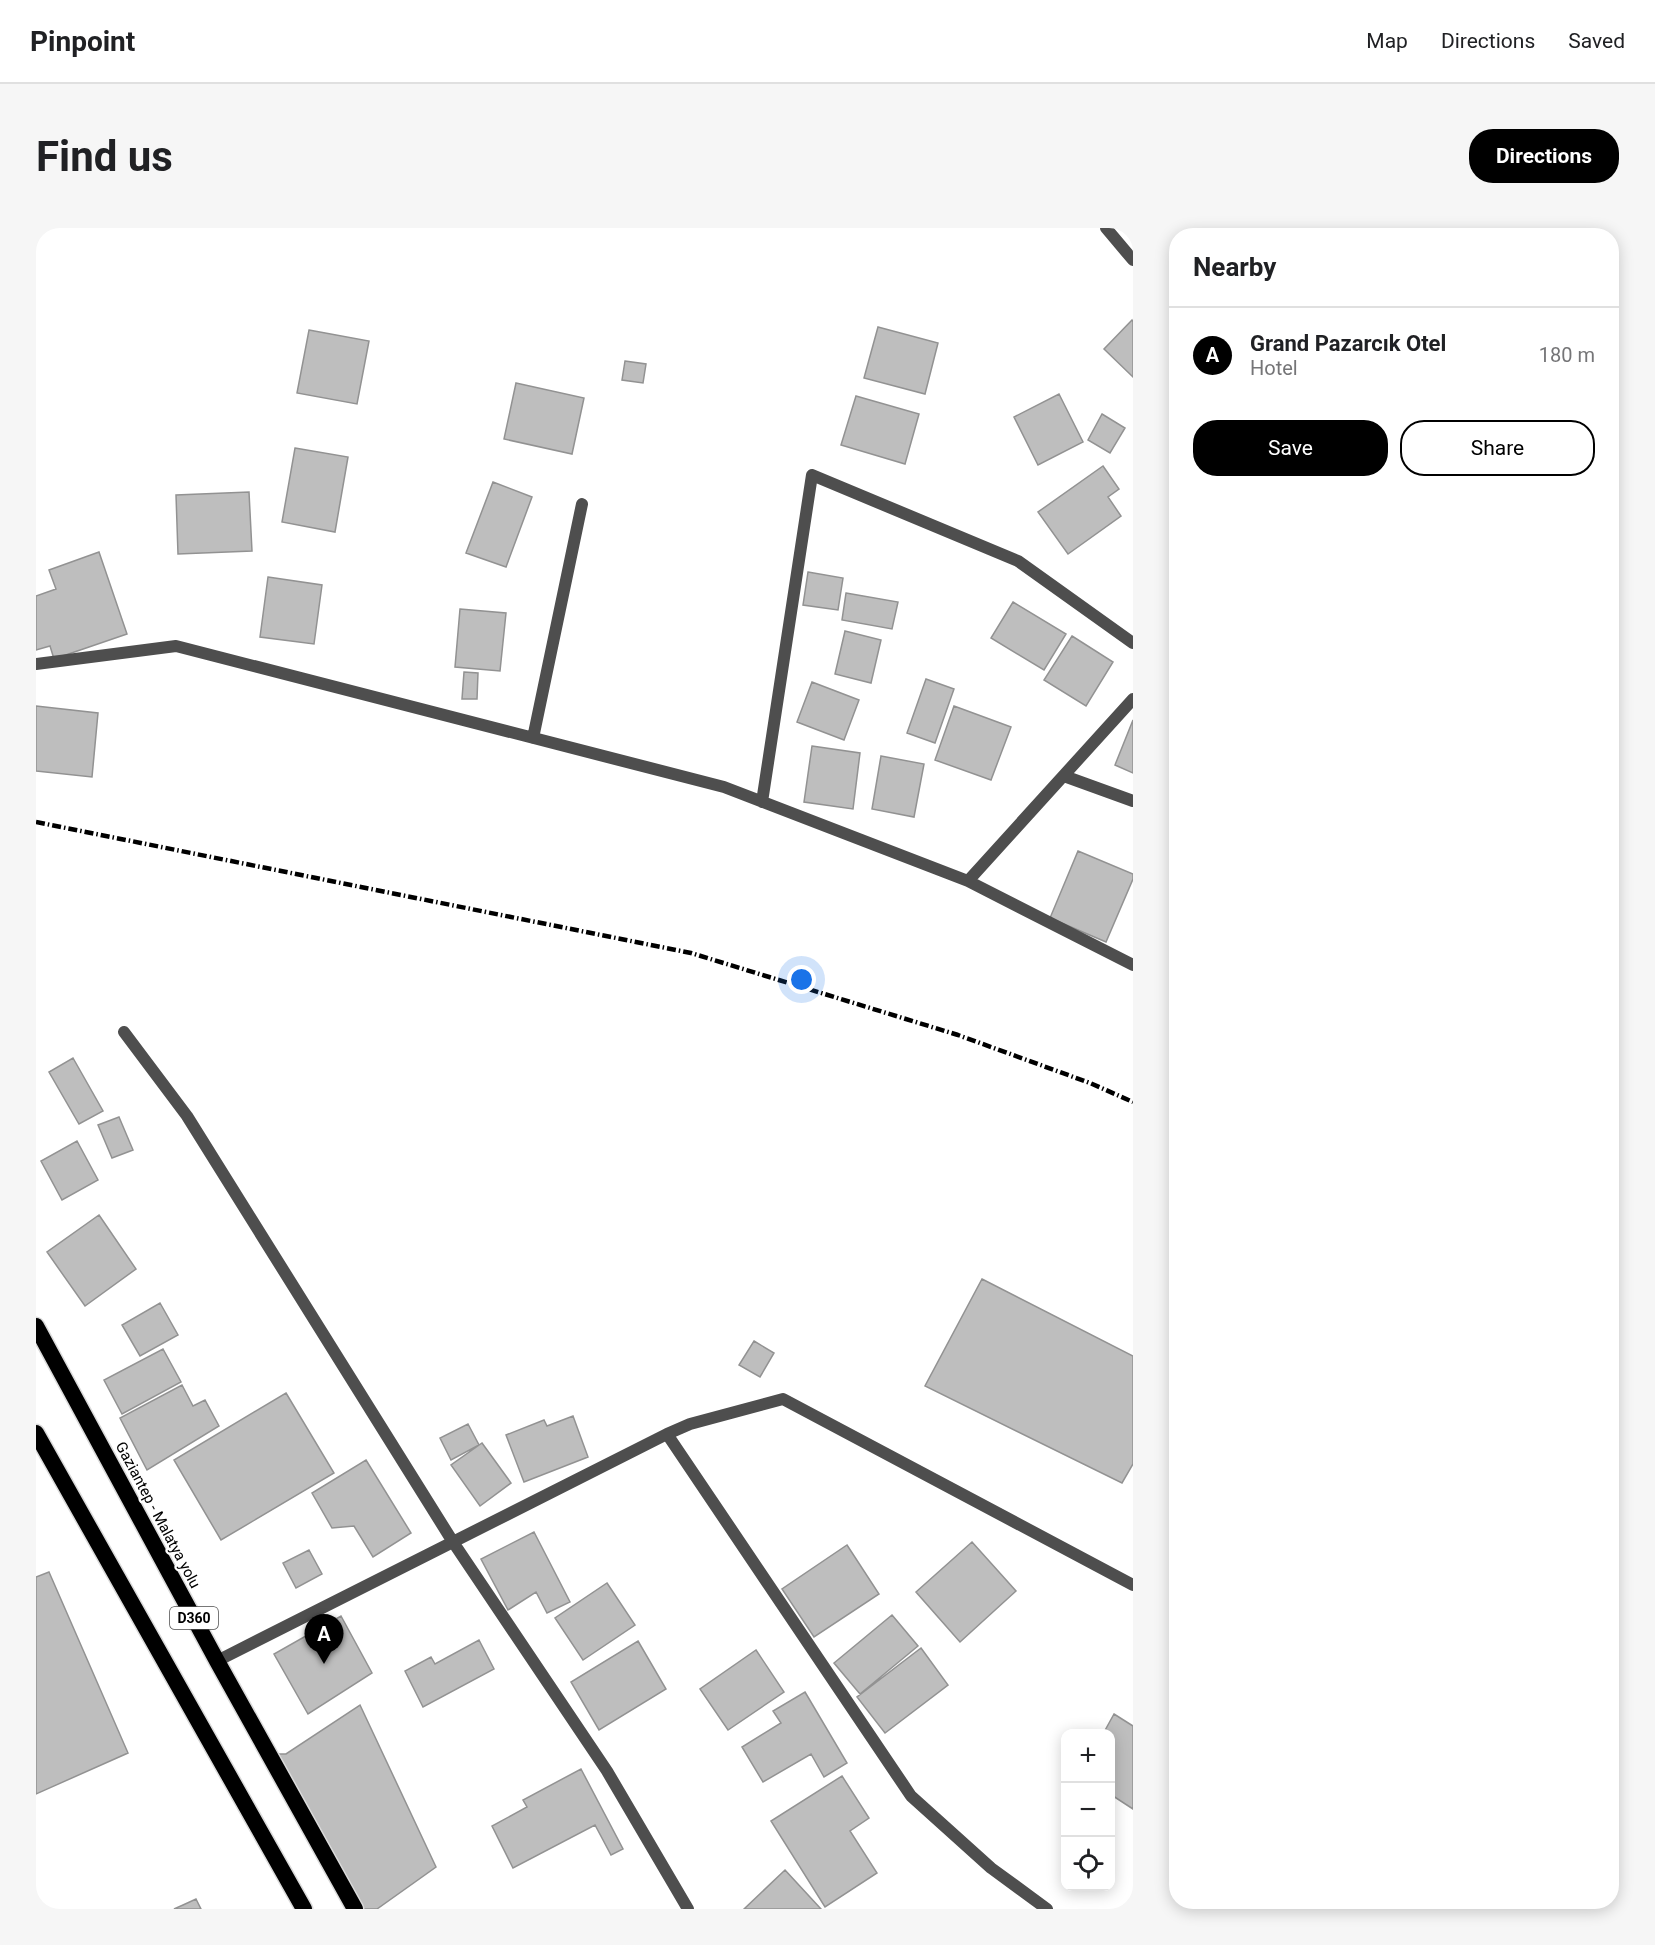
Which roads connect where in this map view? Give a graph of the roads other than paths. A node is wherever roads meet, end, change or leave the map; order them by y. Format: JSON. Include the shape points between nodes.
{"nodes":[{"id":1,"x":1106,"y":228,"type":"edge"},
{"id":2,"x":1133,"y":261,"type":"edge"},
{"id":3,"x":582,"y":504,"type":"dead end"},
{"id":4,"x":1133,"y":643,"type":"edge"},
{"id":5,"x":36,"y":664,"type":"edge"},
{"id":6,"x":1133,"y":699,"type":"edge"},
{"id":7,"x":533,"y":738,"type":"junction"},
{"id":8,"x":1064,"y":776,"type":"junction"},
{"id":9,"x":1133,"y":801,"type":"edge"},
{"id":10,"x":762,"y":802,"type":"junction"},
{"id":11,"x":968,"y":881,"type":"junction"},
{"id":12,"x":1133,"y":965,"type":"edge"},
{"id":13,"x":124,"y":1032,"type":"dead end"},
{"id":14,"x":36,"y":1326,"type":"edge"},
{"id":15,"x":36,"y":1433,"type":"edge"},
{"id":16,"x":667,"y":1434,"type":"junction"},
{"id":17,"x":453,"y":1542,"type":"junction"},
{"id":18,"x":1133,"y":1585,"type":"edge"},
{"id":19,"x":217,"y":1661,"type":"junction"},
{"id":20,"x":304,"y":1909,"type":"edge"},
{"id":21,"x":355,"y":1909,"type":"edge"},
{"id":22,"x":688,"y":1909,"type":"edge"},
{"id":23,"x":1047,"y":1909,"type":"edge"}],
"edges":[{"from":1,"to":2,"type":"street"},
{"from":3,"to":7,"type":"street"},
{"from":4,"to":10,"type":"street","via":[[1018,561],[812,474]]},
{"from":5,"to":7,"type":"street","via":[[176,646]]},
{"from":6,"to":8,"type":"street"},
{"from":7,"to":10,"type":"street","via":[[724,787]]},
{"from":8,"to":9,"type":"street"},
{"from":8,"to":11,"type":"street"},
{"from":10,"to":11,"type":"street"},
{"from":11,"to":12,"type":"street"},
{"from":13,"to":17,"type":"street","via":[[187,1116]]},
{"from":14,"to":19,"type":"highway","name":"Gaziantep - Malatya yolu","number":"D360"},
{"from":15,"to":20,"type":"highway","number":"D360"},
{"from":16,"to":17,"type":"street"},
{"from":16,"to":18,"type":"street","via":[[783,1399]]},
{"from":16,"to":23,"type":"street","via":[[911,1796],[991,1868]]},
{"from":17,"to":19,"type":"street"},
{"from":17,"to":22,"type":"street","via":[[607,1771]]},
{"from":19,"to":21,"type":"highway","name":"Gaziantep - Malatya yolu","number":"D360"}]}
